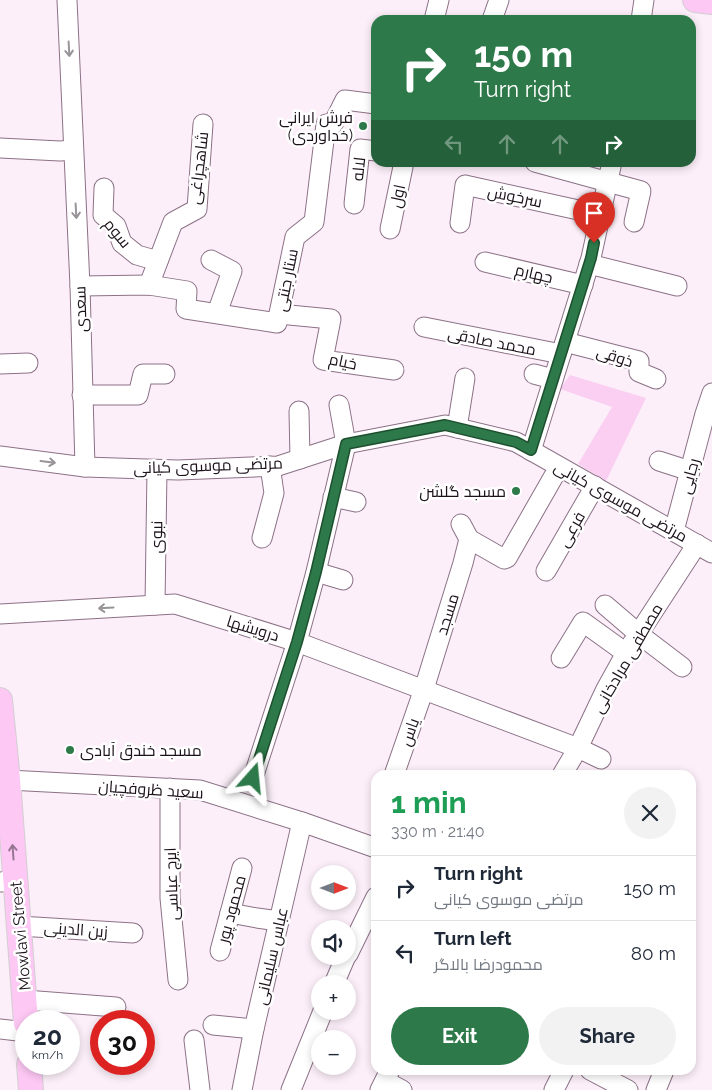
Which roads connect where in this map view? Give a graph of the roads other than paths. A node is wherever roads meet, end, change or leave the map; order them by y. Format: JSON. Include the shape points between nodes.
{"nodes":[{"id":1,"x":67,"y":0,"type":"edge"},
{"id":2,"x":439,"y":0,"type":"edge"},
{"id":3,"x":499,"y":0,"type":"edge"},
{"id":4,"x":644,"y":0,"type":"edge"},
{"id":5,"x":695,"y":0,"type":"edge"},
{"id":6,"x":712,"y":2,"type":"edge"},
{"id":7,"x":435,"y":15,"type":"edge"},
{"id":8,"x":494,"y":15,"type":"edge"},
{"id":9,"x":642,"y":15,"type":"edge"},
{"id":10,"x":371,"y":103,"type":"edge"},
{"id":11,"x":203,"y":124,"type":"dead end"},
{"id":12,"x":0,"y":148,"type":"edge"},
{"id":13,"x":73,"y":150,"type":"junction"},
{"id":14,"x":371,"y":150,"type":"edge"},
{"id":15,"x":403,"y":167,"type":"edge"},
{"id":16,"x":552,"y":167,"type":"edge"},
{"id":17,"x":611,"y":167,"type":"edge"},
{"id":18,"x":608,"y":183,"type":"junction"},
{"id":19,"x":104,"y":188,"type":"dead end"},
{"id":20,"x":354,"y":204,"type":"dead end"},
{"id":21,"x":601,"y":215,"type":"junction"},
{"id":22,"x":634,"y":222,"type":"dead end"},
{"id":23,"x":460,"y":223,"type":"dead end"},
{"id":24,"x":390,"y":229,"type":"dead end"},
{"id":25,"x":211,"y":260,"type":"dead end"},
{"id":26,"x":158,"y":261,"type":"junction"},
{"id":27,"x":486,"y":262,"type":"dead end"},
{"id":28,"x":589,"y":264,"type":"junction"},
{"id":29,"x":583,"y":284,"type":"junction"},
{"id":30,"x":149,"y":285,"type":"junction"},
{"id":31,"x":80,"y":286,"type":"junction"},
{"id":32,"x":677,"y":286,"type":"dead end"},
{"id":33,"x":216,"y":314,"type":"junction"},
{"id":34,"x":279,"y":314,"type":"junction"},
{"id":35,"x":424,"y":327,"type":"dead end"},
{"id":36,"x":563,"y":348,"type":"junction"},
{"id":37,"x":28,"y":363,"type":"dead end"},
{"id":38,"x":0,"y":364,"type":"edge"},
{"id":39,"x":394,"y":370,"type":"dead end"},
{"id":40,"x":165,"y":374,"type":"dead end"},
{"id":41,"x":534,"y":374,"type":"dead end"},
{"id":42,"x":465,"y":378,"type":"dead end"},
{"id":43,"x":553,"y":379,"type":"junction"},
{"id":44,"x":656,"y":379,"type":"dead end"},
{"id":45,"x":712,"y":393,"type":"edge"},
{"id":46,"x":82,"y":395,"type":"junction"},
{"id":47,"x":339,"y":405,"type":"dead end"},
{"id":48,"x":299,"y":411,"type":"dead end"},
{"id":49,"x":709,"y":415,"type":"edge"},
{"id":50,"x":457,"y":428,"type":"junction"},
{"id":51,"x":346,"y":444,"type":"junction"},
{"id":52,"x":531,"y":450,"type":"junction"},
{"id":53,"x":0,"y":456,"type":"edge"},
{"id":54,"x":300,"y":459,"type":"junction"},
{"id":55,"x":659,"y":461,"type":"dead end"},
{"id":56,"x":270,"y":466,"type":"junction"},
{"id":57,"x":84,"y":467,"type":"junction"},
{"id":58,"x":559,"y":467,"type":"junction"},
{"id":59,"x":157,"y":470,"type":"junction"},
{"id":60,"x":690,"y":471,"type":"junction"},
{"id":61,"x":595,"y":486,"type":"junction"},
{"id":62,"x":333,"y":496,"type":"junction"},
{"id":63,"x":356,"y":502,"type":"dead end"},
{"id":64,"x":674,"y":531,"type":"junction"},
{"id":65,"x":262,"y":538,"type":"dead end"},
{"id":66,"x":705,"y":548,"type":"edge"},
{"id":67,"x":546,"y":571,"type":"dead end"},
{"id":68,"x":316,"y":572,"type":"junction"},
{"id":69,"x":343,"y":580,"type":"dead end"},
{"id":70,"x":155,"y":605,"type":"junction"},
{"id":71,"x":605,"y":605,"type":"dead end"},
{"id":72,"x":0,"y":614,"type":"edge"},
{"id":73,"x":640,"y":635,"type":"junction"},
{"id":74,"x":297,"y":642,"type":"junction"},
{"id":75,"x":626,"y":653,"type":"junction"},
{"id":76,"x":561,"y":658,"type":"dead end"},
{"id":77,"x":682,"y":667,"type":"dead end"},
{"id":78,"x":424,"y":689,"type":"junction"},
{"id":79,"x":0,"y":700,"type":"edge"},
{"id":80,"x":578,"y":748,"type":"junction"},
{"id":81,"x":601,"y":759,"type":"dead end"},
{"id":82,"x":396,"y":770,"type":"edge"},
{"id":83,"x":565,"y":770,"type":"edge"},
{"id":84,"x":253,"y":778,"type":"dead end"},
{"id":85,"x":8,"y":780,"type":"junction"},
{"id":86,"x":170,"y":788,"type":"junction"},
{"id":87,"x":302,"y":822,"type":"junction"},
{"id":88,"x":371,"y":846,"type":"edge"},
{"id":89,"x":242,"y":868,"type":"dead end"},
{"id":90,"x":8,"y":881,"type":"edge"},
{"id":91,"x":371,"y":907,"type":"edge"},
{"id":92,"x":230,"y":913,"type":"junction"},
{"id":93,"x":278,"y":920,"type":"junction"},
{"id":94,"x":19,"y":926,"type":"junction"},
{"id":95,"x":133,"y":933,"type":"dead end"},
{"id":96,"x":356,"y":937,"type":"edge"},
{"id":97,"x":220,"y":951,"type":"dead end"},
{"id":98,"x":178,"y":980,"type":"dead end"},
{"id":99,"x":116,"y":1007,"type":"dead end"},
{"id":100,"x":26,"y":1010,"type":"edge"},
{"id":101,"x":48,"y":1010,"type":"edge"},
{"id":102,"x":318,"y":1020,"type":"edge"},
{"id":103,"x":212,"y":1025,"type":"dead end"},
{"id":104,"x":0,"y":1029,"type":"edge"},
{"id":105,"x":254,"y":1029,"type":"junction"},
{"id":106,"x":15,"y":1031,"type":"edge"},
{"id":107,"x":194,"y":1040,"type":"dead end"},
{"id":108,"x":30,"y":1075,"type":"edge"},
{"id":109,"x":562,"y":1075,"type":"edge"},
{"id":110,"x":601,"y":1075,"type":"edge"},
{"id":111,"x":385,"y":1080,"type":"edge"},
{"id":112,"x":31,"y":1090,"type":"edge"},
{"id":113,"x":200,"y":1090,"type":"edge"},
{"id":114,"x":242,"y":1090,"type":"edge"},
{"id":115,"x":291,"y":1090,"type":"edge"},
{"id":116,"x":402,"y":1090,"type":"edge"},
{"id":117,"x":554,"y":1090,"type":"edge"},
{"id":118,"x":628,"y":1090,"type":"edge"}],
"edges":[{"from":1,"to":13,"type":"street","name":"سعدی","one_way":true},
{"from":2,"to":7,"type":"street"},
{"from":3,"to":8,"type":"street"},
{"from":4,"to":9,"type":"street"},
{"from":5,"to":6,"type":"main road"},
{"from":10,"to":34,"type":"street","name":"ستار جنتی","via":[[344,100],[333,124],[326,124],[314,222],[295,238]]},
{"from":11,"to":26,"type":"street","name":"شاهچراغی","via":[[197,209],[172,222]]},
{"from":12,"to":13,"type":"street"},
{"from":13,"to":31,"type":"street","name":"سعدی","one_way":true},
{"from":14,"to":20,"type":"street","name":"لاله","via":[[360,149]]},
{"from":15,"to":24,"type":"street","name":"اول"},
{"from":16,"to":18,"type":"street"},
{"from":17,"to":18,"type":"street"},
{"from":18,"to":21,"type":"street"},
{"from":18,"to":22,"type":"street","via":[[641,191]]},
{"from":19,"to":26,"type":"street","name":"سوم","via":[[104,215],[116,226],[122,243],[137,255]]},
{"from":21,"to":23,"type":"street","name":"سرخوش","via":[[466,186]]},
{"from":21,"to":28,"type":"street"},
{"from":25,"to":33,"type":"street","via":[[232,271]]},
{"from":26,"to":30,"type":"street","name":"شاهچراغی"},
{"from":27,"to":29,"type":"street","name":"چهارم"},
{"from":28,"to":29,"type":"street"},
{"from":28,"to":32,"type":"street"},
{"from":29,"to":36,"type":"street"},
{"from":30,"to":31,"type":"street","name":"ستار جنتی"},
{"from":30,"to":33,"type":"street","name":"ستار جنتی","via":[[187,291],[186,309]]},
{"from":31,"to":46,"type":"street","name":"سعدی"},
{"from":33,"to":34,"type":"street","name":"ستار جنتی","via":[[277,323]]},
{"from":34,"to":39,"type":"street","name":"خیام","via":[[331,319],[322,360]]},
{"from":35,"to":36,"type":"street","name":"محمد صادقی"},
{"from":36,"to":43,"type":"street"},
{"from":36,"to":44,"type":"street","name":"ذوقی","via":[[638,360],[639,372]]},
{"from":37,"to":38,"type":"street"},
{"from":40,"to":46,"type":"street","via":[[143,374],[138,395]]},
{"from":41,"to":43,"type":"street"},
{"from":42,"to":50,"type":"street"},
{"from":43,"to":52,"type":"street"},
{"from":45,"to":49,"type":"street","name":"رجایی"},
{"from":46,"to":57,"type":"street","name":"سعدی"},
{"from":47,"to":51,"type":"street"},
{"from":48,"to":54,"type":"street"},
{"from":49,"to":60,"type":"street","name":"رجایی"},
{"from":50,"to":51,"type":"street","name":"مرتضی موسوی کیانی","via":[[445,425]]},
{"from":50,"to":52,"type":"street","name":"مرتضی موسوی کیانی","via":[[516,442]]},
{"from":51,"to":54,"type":"street","name":"مرتضی موسوی کیانی"},
{"from":51,"to":62,"type":"street"},
{"from":52,"to":58,"type":"street","name":"مرتضی موسوی کیانی"},
{"from":53,"to":57,"type":"street","name":"مرتضی موسوی کیانی","one_way":true},
{"from":54,"to":56,"type":"street","name":"مرتضی موسوی کیانی"},
{"from":55,"to":60,"type":"street"},
{"from":56,"to":59,"type":"street","name":"مرتضی موسوی کیانی"},
{"from":56,"to":65,"type":"street","via":[[274,493]]},
{"from":57,"to":59,"type":"street","name":"مرتضی موسوی کیانی"},
{"from":58,"to":61,"type":"street","name":"مرتضی موسوی کیانی"},
{"from":58,"to":78,"type":"street","name":"مسجد","via":[[508,558],[504,559],[465,532],[464,563]]},
{"from":59,"to":70,"type":"street","name":"نبوی"},
{"from":60,"to":64,"type":"street","name":"رجایی"},
{"from":61,"to":64,"type":"street","name":"مرتضی موسوی کیانی"},
{"from":61,"to":67,"type":"street","name":"فرعی"},
{"from":62,"to":63,"type":"street"},
{"from":62,"to":68,"type":"street"},
{"from":64,"to":66,"type":"street","name":"مرتضی موسوی کیانی"},
{"from":66,"to":73,"type":"street","name":"مصطفی مرادخانی"},
{"from":68,"to":69,"type":"street"},
{"from":68,"to":74,"type":"street"},
{"from":70,"to":72,"type":"street","name":"درویشها","one_way":true},
{"from":70,"to":74,"type":"street","name":"درویشها","via":[[175,604]]},
{"from":71,"to":73,"type":"street"},
{"from":73,"to":75,"type":"street","name":"مصطفی مرادخانی"},
{"from":73,"to":77,"type":"street"},
{"from":74,"to":78,"type":"street","name":"درویشها"},
{"from":74,"to":84,"type":"street"},
{"from":75,"to":76,"type":"street","via":[[583,622]]},
{"from":75,"to":80,"type":"street","name":"مصطفی مرادخانی"},
{"from":78,"to":80,"type":"street","name":"درویشها"},
{"from":78,"to":82,"type":"street","name":"یاس"},
{"from":79,"to":85,"type":"main road","name":"Mowlavi Street"},
{"from":80,"to":81,"type":"street","name":"درویشها"},
{"from":80,"to":83,"type":"street","name":"مصطفی مرادخانی"},
{"from":85,"to":86,"type":"street","name":"سعید ظروفچیان"},
{"from":90,"to":85,"type":"main road","name":"Mowlavi Street","one_way":true},
{"from":86,"to":87,"type":"street","name":"سعید ظروفچیان","via":[[200,790]]},
{"from":86,"to":98,"type":"street","name":"ایرج عباسی","via":[[170,898]]},
{"from":87,"to":88,"type":"street","name":"سعید ظروفچیان"},
{"from":87,"to":93,"type":"street","name":"عباس سلیمانی"},
{"from":89,"to":92,"type":"street","name":"محمود پور"},
{"from":90,"to":94,"type":"main road","name":"Mowlavi Street"},
{"from":91,"to":96,"type":"street"},
{"from":92,"to":93,"type":"street"},
{"from":92,"to":97,"type":"street","name":"محمود پور"},
{"from":93,"to":105,"type":"street","name":"عباس سلیمانی"},
{"from":94,"to":95,"type":"street","name":"زین الدینی"},
{"from":94,"to":100,"type":"main road","name":"Mowlavi Street"},
{"from":99,"to":101,"type":"street"},
{"from":102,"to":115,"type":"street"},
{"from":103,"to":105,"type":"street"},
{"from":104,"to":106,"type":"street"},
{"from":105,"to":114,"type":"street","name":"عباس سلیمانی"},
{"from":107,"to":113,"type":"street"},
{"from":108,"to":112,"type":"main road"},
{"from":109,"to":117,"type":"street"},
{"from":110,"to":118,"type":"street"},
{"from":111,"to":116,"type":"street"}]}
